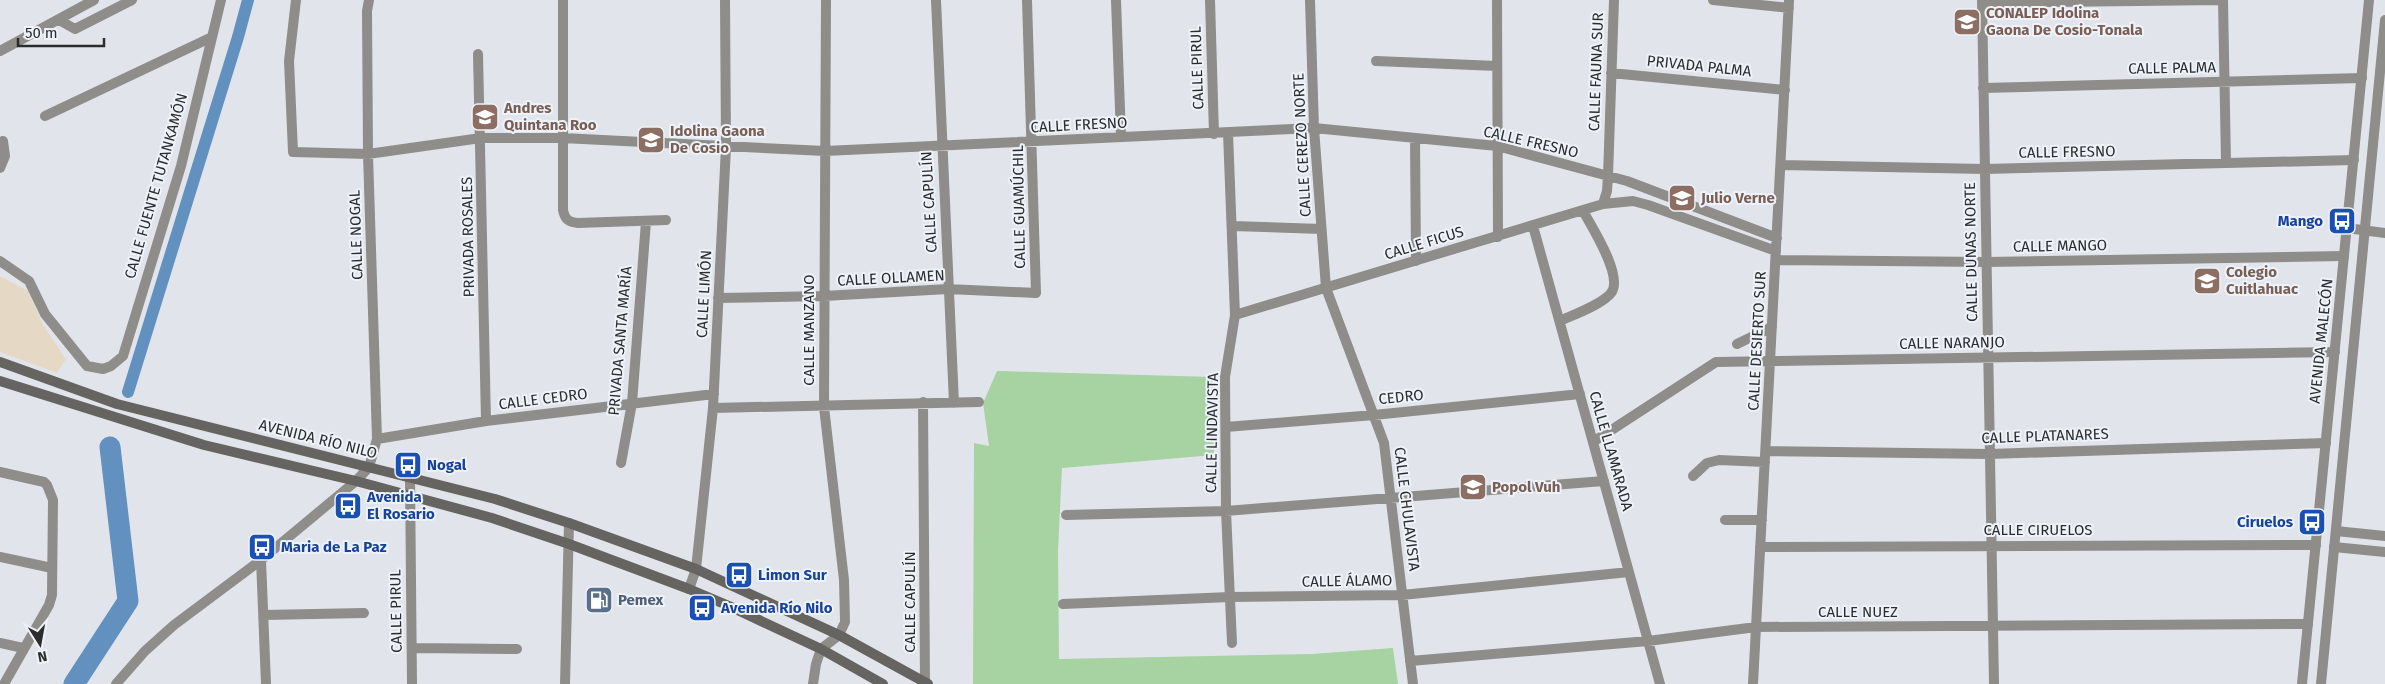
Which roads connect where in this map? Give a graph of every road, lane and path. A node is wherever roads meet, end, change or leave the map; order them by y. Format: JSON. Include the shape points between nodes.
{"nodes":[{"id":1,"x":94,"y":0,"type":"edge"},
{"id":2,"x":132,"y":0,"type":"edge"},
{"id":3,"x":221,"y":0,"type":"edge"},
{"id":4,"x":296,"y":0,"type":"edge"},
{"id":5,"x":369,"y":0,"type":"edge"},
{"id":6,"x":563,"y":0,"type":"edge"},
{"id":7,"x":725,"y":0,"type":"edge"},
{"id":8,"x":826,"y":0,"type":"edge"},
{"id":9,"x":936,"y":0,"type":"edge"},
{"id":10,"x":1026,"y":0,"type":"edge"},
{"id":11,"x":1116,"y":0,"type":"edge"},
{"id":12,"x":1210,"y":0,"type":"edge"},
{"id":13,"x":1310,"y":0,"type":"edge"},
{"id":14,"x":1497,"y":0,"type":"edge"},
{"id":15,"x":1614,"y":0,"type":"edge"},
{"id":16,"x":1713,"y":0,"type":"edge"},
{"id":17,"x":2222,"y":0,"type":"edge"},
{"id":18,"x":2369,"y":0,"type":"edge"},
{"id":19,"x":1982,"y":2,"type":"edge"},
{"id":20,"x":1789,"y":4,"type":"edge"},
{"id":21,"x":59,"y":20,"type":"junction"},
{"id":22,"x":2385,"y":20,"type":"edge"},
{"id":23,"x":212,"y":37,"type":"junction"},
{"id":24,"x":0,"y":51,"type":"edge"},
{"id":25,"x":478,"y":54,"type":"dead end"},
{"id":26,"x":1376,"y":61,"type":"dead end"},
{"id":27,"x":1497,"y":66,"type":"junction"},
{"id":28,"x":1611,"y":73,"type":"junction"},
{"id":29,"x":2362,"y":78,"type":"junction"},
{"id":30,"x":2224,"y":82,"type":"junction"},
{"id":31,"x":1983,"y":88,"type":"junction"},
{"id":32,"x":1785,"y":90,"type":"junction"},
{"id":33,"x":45,"y":116,"type":"dead end"},
{"id":34,"x":1314,"y":128,"type":"junction"},
{"id":35,"x":1228,"y":133,"type":"junction"},
{"id":36,"x":1214,"y":134,"type":"junction"},
{"id":37,"x":1120,"y":137,"type":"junction"},
{"id":38,"x":481,"y":138,"type":"junction"},
{"id":39,"x":562,"y":138,"type":"junction"},
{"id":40,"x":1416,"y":138,"type":"junction"},
{"id":41,"x":3,"y":141,"type":"dead end"},
{"id":42,"x":1032,"y":142,"type":"junction"},
{"id":43,"x":941,"y":145,"type":"junction"},
{"id":44,"x":1497,"y":146,"type":"junction"},
{"id":45,"x":726,"y":147,"type":"junction"},
{"id":46,"x":825,"y":151,"type":"junction"},
{"id":47,"x":368,"y":154,"type":"junction"},
{"id":48,"x":2354,"y":160,"type":"junction"},
{"id":49,"x":2226,"y":163,"type":"junction"},
{"id":50,"x":1781,"y":165,"type":"junction"},
{"id":51,"x":0,"y":168,"type":"edge"},
{"id":52,"x":1985,"y":169,"type":"junction"},
{"id":53,"x":1608,"y":176,"type":"junction"},
{"id":54,"x":1603,"y":204,"type":"junction"},
{"id":55,"x":1583,"y":211,"type":"junction"},
{"id":56,"x":666,"y":220,"type":"dead end"},
{"id":57,"x":646,"y":222,"type":"junction"},
{"id":58,"x":1232,"y":226,"type":"junction"},
{"id":59,"x":1533,"y":226,"type":"junction"},
{"id":60,"x":2347,"y":228,"type":"junction"},
{"id":61,"x":1322,"y":229,"type":"junction"},
{"id":62,"x":2365,"y":231,"type":"junction"},
{"id":63,"x":2385,"y":234,"type":"edge"},
{"id":64,"x":1498,"y":237,"type":"junction"},
{"id":65,"x":1777,"y":238,"type":"junction"},
{"id":66,"x":1776,"y":256,"type":"junction"},
{"id":67,"x":2344,"y":256,"type":"junction"},
{"id":68,"x":0,"y":260,"type":"edge"},
{"id":69,"x":1416,"y":261,"type":"junction"},
{"id":70,"x":1986,"y":262,"type":"junction"},
{"id":71,"x":1326,"y":288,"type":"junction"},
{"id":72,"x":948,"y":289,"type":"junction"},
{"id":73,"x":1036,"y":293,"type":"joint"},
{"id":74,"x":824,"y":296,"type":"junction"},
{"id":75,"x":718,"y":298,"type":"junction"},
{"id":76,"x":1235,"y":315,"type":"junction"},
{"id":77,"x":1560,"y":321,"type":"junction"},
{"id":78,"x":1772,"y":327,"type":"junction"},
{"id":79,"x":1736,"y":344,"type":"dead end"},
{"id":80,"x":2335,"y":352,"type":"junction"},
{"id":81,"x":1988,"y":358,"type":"junction"},
{"id":82,"x":1771,"y":360,"type":"junction"},
{"id":83,"x":0,"y":362,"type":"edge"},
{"id":84,"x":0,"y":381,"type":"edge"},
{"id":85,"x":714,"y":394,"type":"junction"},
{"id":86,"x":1580,"y":394,"type":"junction"},
{"id":87,"x":923,"y":402,"type":"junction"},
{"id":88,"x":979,"y":402,"type":"dead end"},
{"id":89,"x":954,"y":403,"type":"junction"},
{"id":90,"x":632,"y":404,"type":"junction"},
{"id":91,"x":824,"y":407,"type":"junction"},
{"id":92,"x":713,"y":408,"type":"junction"},
{"id":93,"x":1374,"y":415,"type":"junction"},
{"id":94,"x":486,"y":421,"type":"junction"},
{"id":95,"x":1226,"y":427,"type":"junction"},
{"id":96,"x":377,"y":439,"type":"junction"},
{"id":97,"x":1594,"y":442,"type":"junction"},
{"id":98,"x":2326,"y":443,"type":"junction"},
{"id":99,"x":1990,"y":454,"type":"junction"},
{"id":100,"x":1765,"y":457,"type":"junction"},
{"id":101,"x":621,"y":463,"type":"dead end"},
{"id":102,"x":369,"y":468,"type":"junction"},
{"id":103,"x":0,"y":472,"type":"edge"},
{"id":104,"x":1693,"y":476,"type":"dead end"},
{"id":105,"x":410,"y":478,"type":"junction"},
{"id":106,"x":1604,"y":481,"type":"junction"},
{"id":107,"x":356,"y":482,"type":"junction"},
{"id":108,"x":410,"y":497,"type":"junction"},
{"id":109,"x":1391,"y":498,"type":"junction"},
{"id":110,"x":1226,"y":511,"type":"junction"},
{"id":111,"x":1066,"y":515,"type":"dead end"},
{"id":112,"x":1725,"y":520,"type":"dead end"},
{"id":113,"x":1762,"y":520,"type":"junction"},
{"id":114,"x":569,"y":523,"type":"junction"},
{"id":115,"x":2336,"y":531,"type":"junction"},
{"id":116,"x":2385,"y":536,"type":"edge"},
{"id":117,"x":569,"y":544,"type":"junction"},
{"id":118,"x":2316,"y":545,"type":"junction"},
{"id":119,"x":1991,"y":546,"type":"junction"},
{"id":120,"x":1760,"y":547,"type":"junction"},
{"id":121,"x":2334,"y":547,"type":"junction"},
{"id":122,"x":2385,"y":552,"type":"edge"},
{"id":123,"x":0,"y":557,"type":"edge"},
{"id":124,"x":261,"y":560,"type":"junction"},
{"id":125,"x":52,"y":568,"type":"junction"},
{"id":126,"x":696,"y":568,"type":"junction"},
{"id":127,"x":1629,"y":572,"type":"junction"},
{"id":128,"x":689,"y":589,"type":"junction"},
{"id":129,"x":1402,"y":595,"type":"junction"},
{"id":130,"x":1230,"y":597,"type":"junction"},
{"id":131,"x":1063,"y":604,"type":"dead end"},
{"id":132,"x":364,"y":613,"type":"dead end"},
{"id":133,"x":264,"y":615,"type":"junction"},
{"id":134,"x":2308,"y":624,"type":"junction"},
{"id":135,"x":1993,"y":626,"type":"junction"},
{"id":136,"x":1756,"y":627,"type":"junction"},
{"id":137,"x":839,"y":635,"type":"junction"},
{"id":138,"x":1648,"y":641,"type":"junction"},
{"id":139,"x":0,"y":643,"type":"edge"},
{"id":140,"x":1232,"y":643,"type":"dead end"},
{"id":141,"x":23,"y":648,"type":"junction"},
{"id":142,"x":412,"y":648,"type":"junction"},
{"id":143,"x":517,"y":649,"type":"dead end"},
{"id":144,"x":821,"y":649,"type":"junction"},
{"id":145,"x":1410,"y":661,"type":"junction"},
{"id":146,"x":927,"y":683,"type":"edge"},
{"id":147,"x":4,"y":684,"type":"edge"},
{"id":148,"x":116,"y":684,"type":"edge"},
{"id":149,"x":266,"y":684,"type":"edge"},
{"id":150,"x":412,"y":684,"type":"edge"},
{"id":151,"x":565,"y":684,"type":"edge"},
{"id":152,"x":813,"y":684,"type":"edge"},
{"id":153,"x":883,"y":684,"type":"edge"},
{"id":154,"x":1413,"y":684,"type":"edge"},
{"id":155,"x":1660,"y":684,"type":"edge"},
{"id":156,"x":1753,"y":684,"type":"edge"},
{"id":157,"x":1994,"y":684,"type":"edge"},
{"id":158,"x":2302,"y":684,"type":"edge"},
{"id":159,"x":2320,"y":684,"type":"edge"}],
"edges":[{"from":1,"to":21,"type":"street"},
{"from":2,"to":21,"type":"street","via":[[75,29]]},
{"from":3,"to":23,"type":"street","name":"CALLE FUENTE TUTANKAMÓN"},
{"from":4,"to":47,"type":"street","name":"CALLE FRESNO","via":[[289,61],[293,152]]},
{"from":5,"to":47,"type":"street","name":"CALLE NOGAL"},
{"from":6,"to":39,"type":"street"},
{"from":7,"to":45,"type":"street","name":"CALLE LIMÓN"},
{"from":8,"to":46,"type":"street","name":"CALLE MANZANO"},
{"from":9,"to":43,"type":"street","name":"CALLE CAPULÍN"},
{"from":10,"to":42,"type":"street","name":"CALLE GUAMÚCHIL"},
{"from":11,"to":37,"type":"street"},
{"from":12,"to":36,"type":"street","name":"CALLE PIRUL"},
{"from":13,"to":34,"type":"street","name":"CALLE CEREZO NORTE"},
{"from":14,"to":27,"type":"street"},
{"from":15,"to":28,"type":"street","name":"CALLE FAUNA SUR"},
{"from":16,"to":20,"type":"street"},
{"from":17,"to":19,"type":"street"},
{"from":17,"to":30,"type":"street"},
{"from":18,"to":29,"type":"street","name":"AVENIDA MALECÓN"},
{"from":19,"to":31,"type":"street","name":"CALLE DUNAS NORTE"},
{"from":20,"to":32,"type":"street","name":"CALLE DESIERTO SUR"},
{"from":21,"to":24,"type":"street"},
{"from":22,"to":62,"type":"street"},
{"from":23,"to":33,"type":"street"},
{"from":23,"to":68,"type":"street","name":"CALLE FUENTE TUTANKAMÓN","via":[[181,166],[126,350],[118,361],[103,369],[94,369],[82,361],[45,314],[29,281]]},
{"from":25,"to":38,"type":"street","name":"PRIVADA ROSALES"},
{"from":26,"to":27,"type":"street"},
{"from":27,"to":44,"type":"street"},
{"from":28,"to":32,"type":"street","name":"PRIVADA PALMA"},
{"from":28,"to":53,"type":"street","name":"CALLE FAUNA SUR"},
{"from":29,"to":30,"type":"street","name":"CALLE PALMA"},
{"from":29,"to":48,"type":"street","name":"AVENIDA MALECÓN"},
{"from":30,"to":31,"type":"street","name":"CALLE PALMA"},
{"from":30,"to":49,"type":"street"},
{"from":31,"to":52,"type":"street","name":"CALLE DUNAS NORTE"},
{"from":32,"to":50,"type":"street","name":"CALLE DESIERTO SUR"},
{"from":34,"to":35,"type":"street","name":"CALLE FRESNO"},
{"from":34,"to":40,"type":"street","name":"CALLE FRESNO"},
{"from":34,"to":61,"type":"street","name":"CALLE CEREZO NORTE"},
{"from":35,"to":36,"type":"street","name":"CALLE FRESNO"},
{"from":35,"to":58,"type":"street","name":"CALLE LINDAVISTA"},
{"from":36,"to":37,"type":"street","name":"CALLE FRESNO"},
{"from":37,"to":42,"type":"street","name":"CALLE FRESNO"},
{"from":38,"to":39,"type":"street","name":"CALLE FRESNO"},
{"from":38,"to":47,"type":"street","name":"CALLE FRESNO"},
{"from":38,"to":94,"type":"street","name":"PRIVADA ROSALES"},
{"from":39,"to":45,"type":"street","name":"CALLE FRESNO"},
{"from":39,"to":57,"type":"street","via":[[563,210],[566,220],[578,223]]},
{"from":40,"to":44,"type":"street","name":"CALLE FRESNO"},
{"from":40,"to":69,"type":"street"},
{"from":41,"to":51,"type":"street","via":[[4,156]]},
{"from":42,"to":43,"type":"street","name":"CALLE FRESNO"},
{"from":42,"to":73,"type":"street","name":"CALLE GUAMÚCHIL"},
{"from":43,"to":46,"type":"street","name":"CALLE FRESNO"},
{"from":43,"to":72,"type":"street","name":"CALLE CAPULÍN"},
{"from":44,"to":53,"type":"street","name":"CALLE FRESNO"},
{"from":44,"to":64,"type":"street"},
{"from":45,"to":46,"type":"street","name":"CALLE FRESNO"},
{"from":45,"to":75,"type":"street","name":"CALLE LIMÓN"},
{"from":46,"to":74,"type":"street","name":"CALLE MANZANO"},
{"from":47,"to":96,"type":"street","name":"CALLE NOGAL"},
{"from":48,"to":49,"type":"street","name":"CALLE FRESNO"},
{"from":48,"to":60,"type":"street","name":"AVENIDA MALECÓN"},
{"from":49,"to":52,"type":"street","name":"CALLE FRESNO"},
{"from":50,"to":52,"type":"street","name":"CALLE FRESNO"},
{"from":50,"to":65,"type":"street","name":"CALLE DESIERTO SUR"},
{"from":52,"to":70,"type":"street","name":"CALLE DUNAS NORTE"},
{"from":53,"to":54,"type":"street","name":"CALLE FAUNA SUR"},
{"from":53,"to":65,"type":"street","name":"CALLE FRESNO"},
{"from":54,"to":55,"type":"street","name":"CALLE FICUS"},
{"from":54,"to":66,"type":"street","name":"CALLE FICUS","via":[[1648,205]]},
{"from":55,"to":59,"type":"street","name":"CALLE FICUS"},
{"from":55,"to":77,"type":"street","via":[[1614,273],[1615,285],[1607,297]]},
{"from":56,"to":57,"type":"street"},
{"from":57,"to":90,"type":"street","name":"PRIVADA SANTA MARÍA"},
{"from":58,"to":61,"type":"street"},
{"from":58,"to":76,"type":"street","name":"CALLE LINDAVISTA"},
{"from":59,"to":64,"type":"street","name":"CALLE FICUS"},
{"from":59,"to":77,"type":"street","name":"CALLE LLAMARADA"},
{"from":60,"to":62,"type":"street"},
{"from":60,"to":67,"type":"street","name":"AVENIDA MALECÓN"},
{"from":61,"to":71,"type":"street","name":"CALLE CEREZO NORTE"},
{"from":62,"to":63,"type":"street"},
{"from":62,"to":115,"type":"street"},
{"from":64,"to":69,"type":"street","name":"CALLE FICUS"},
{"from":65,"to":66,"type":"street","name":"CALLE DESIERTO SUR"},
{"from":66,"to":70,"type":"street","name":"CALLE MANGO"},
{"from":66,"to":78,"type":"street","name":"CALLE DESIERTO SUR"},
{"from":67,"to":70,"type":"street","name":"CALLE MANGO"},
{"from":67,"to":80,"type":"street","name":"AVENIDA MALECÓN"},
{"from":69,"to":71,"type":"street","name":"CALLE FICUS"},
{"from":70,"to":81,"type":"street","name":"CALLE DUNAS NORTE"},
{"from":71,"to":76,"type":"street","name":"CALLE FICUS"},
{"from":71,"to":93,"type":"street","name":"CALLE CHULAVISTA"},
{"from":72,"to":73,"type":"street","name":"CALLE OLLAMEN"},
{"from":72,"to":74,"type":"street","name":"CALLE OLLAMEN"},
{"from":72,"to":89,"type":"street","name":"CALLE CAPULÍN"},
{"from":74,"to":75,"type":"street","name":"CALLE OLLAMEN"},
{"from":74,"to":91,"type":"street","name":"CALLE MANZANO"},
{"from":75,"to":85,"type":"street","name":"CALLE LIMÓN"},
{"from":76,"to":95,"type":"street","name":"CALLE LINDAVISTA","via":[[1225,377]]},
{"from":77,"to":86,"type":"street","name":"CALLE LLAMARADA"},
{"from":78,"to":79,"type":"street"},
{"from":78,"to":82,"type":"street","name":"CALLE DESIERTO SUR"},
{"from":80,"to":81,"type":"street","name":"CALLE NARANJO"},
{"from":80,"to":98,"type":"street","name":"AVENIDA MALECÓN"},
{"from":81,"to":82,"type":"street","name":"CALLE NARANJO"},
{"from":81,"to":99,"type":"street","name":"CALLE DUNAS NORTE"},
{"from":82,"to":97,"type":"street","name":"CALLE NARANJO","via":[[1716,362]]},
{"from":82,"to":100,"type":"street","name":"CALLE DESIERTO SUR"},
{"from":83,"to":102,"type":"main road","name":"AVENIDA RÍO NILO","via":[[117,404]]},
{"from":84,"to":107,"type":"main road","via":[[204,445]]},
{"from":85,"to":90,"type":"street","name":"CALLE CEDRO"},
{"from":85,"to":92,"type":"street","name":"CALLE LIMÓN"},
{"from":86,"to":93,"type":"street","name":"CEDRO"},
{"from":86,"to":97,"type":"street","name":"CALLE LLAMARADA"},
{"from":87,"to":89,"type":"street"},
{"from":87,"to":91,"type":"street"},
{"from":87,"to":146,"type":"street","name":"CALLE CAPULÍN"},
{"from":88,"to":89,"type":"street"},
{"from":90,"to":94,"type":"street","name":"CALLE CEDRO"},
{"from":90,"to":101,"type":"street","name":"PRIVADA SANTA MARÍA"},
{"from":91,"to":92,"type":"street"},
{"from":91,"to":137,"type":"street","name":"CALLE MANZANO","via":[[844,580],[844,622]]},
{"from":92,"to":126,"type":"street","name":"CALLE LIMÓN"},
{"from":93,"to":95,"type":"street","name":"CEDRO"},
{"from":93,"to":109,"type":"street","name":"CALLE CHULAVISTA","via":[[1384,443]]},
{"from":94,"to":96,"type":"street","name":"CALLE CEDRO"},
{"from":95,"to":110,"type":"street","name":"CALLE LINDAVISTA"},
{"from":96,"to":102,"type":"street","name":"CALLE NOGAL"},
{"from":97,"to":106,"type":"street","name":"CALLE LLAMARADA"},
{"from":98,"to":99,"type":"street","name":"CALLE PLATANARES"},
{"from":98,"to":118,"type":"street","name":"AVENIDA MALECÓN"},
{"from":99,"to":100,"type":"street","name":"CALLE PLATANARES"},
{"from":99,"to":119,"type":"street","name":"CALLE DUNAS NORTE"},
{"from":100,"to":104,"type":"street","name":"CALLE PLATANARES","via":[[1718,460],[1707,463]]},
{"from":100,"to":113,"type":"street","name":"CALLE DESIERTO SUR"},
{"from":102,"to":105,"type":"main road","name":"AVENIDA RÍO NILO"},
{"from":102,"to":107,"type":"street"},
{"from":103,"to":125,"type":"street","via":[[48,485],[53,500]]},
{"from":105,"to":108,"type":"street","name":"CALLE PIRUL"},
{"from":105,"to":114,"type":"main road","name":"AVENIDA RÍO NILO","via":[[495,499]]},
{"from":106,"to":109,"type":"street"},
{"from":106,"to":127,"type":"street","name":"CALLE LLAMARADA"},
{"from":107,"to":108,"type":"main road"},
{"from":107,"to":124,"type":"street"},
{"from":108,"to":117,"type":"main road","via":[[492,518]]},
{"from":108,"to":142,"type":"street","name":"CALLE PIRUL"},
{"from":109,"to":110,"type":"street"},
{"from":109,"to":129,"type":"street","name":"CALLE CHULAVISTA"},
{"from":110,"to":111,"type":"street"},
{"from":110,"to":130,"type":"street","name":"CALLE LINDAVISTA"},
{"from":112,"to":113,"type":"street"},
{"from":113,"to":120,"type":"street","name":"CALLE DESIERTO SUR"},
{"from":114,"to":117,"type":"street"},
{"from":114,"to":126,"type":"main road","name":"AVENIDA RÍO NILO"},
{"from":115,"to":116,"type":"street"},
{"from":115,"to":121,"type":"street"},
{"from":117,"to":128,"type":"main road"},
{"from":117,"to":151,"type":"street"},
{"from":118,"to":119,"type":"street","name":"CALLE CIRUELOS"},
{"from":118,"to":134,"type":"street","name":"AVENIDA MALECÓN"},
{"from":119,"to":120,"type":"street","name":"CALLE CIRUELOS"},
{"from":119,"to":135,"type":"street","name":"CALLE DUNAS NORTE"},
{"from":120,"to":136,"type":"street","name":"CALLE DESIERTO SUR"},
{"from":121,"to":122,"type":"street"},
{"from":121,"to":159,"type":"street"},
{"from":123,"to":125,"type":"street"},
{"from":124,"to":133,"type":"street"},
{"from":124,"to":148,"type":"street","via":[[174,625],[144,651]]},
{"from":125,"to":141,"type":"street","via":[[49,605]]},
{"from":126,"to":128,"type":"street","name":"CALLE LIMÓN"},
{"from":126,"to":137,"type":"main road","name":"AVENIDA RÍO NILO"},
{"from":127,"to":129,"type":"street","name":"CALLE ÁLAMO"},
{"from":127,"to":138,"type":"street","name":"CALLE LLAMARADA"},
{"from":128,"to":144,"type":"main road"},
{"from":129,"to":130,"type":"street","name":"CALLE ÁLAMO"},
{"from":129,"to":145,"type":"street","name":"CALLE CHULAVISTA"},
{"from":130,"to":131,"type":"street","name":"CALLE ÁLAMO"},
{"from":130,"to":140,"type":"street","name":"CALLE LINDAVISTA"},
{"from":132,"to":133,"type":"street"},
{"from":133,"to":149,"type":"street"},
{"from":134,"to":135,"type":"street","name":"CALLE NUEZ"},
{"from":134,"to":158,"type":"street","name":"AVENIDA MALECÓN"},
{"from":135,"to":136,"type":"street","name":"CALLE NUEZ"},
{"from":135,"to":157,"type":"street","name":"CALLE DUNAS NORTE"},
{"from":136,"to":138,"type":"street","name":"CALLE NUEZ"},
{"from":136,"to":156,"type":"street","name":"CALLE DESIERTO SUR"},
{"from":137,"to":144,"type":"street"},
{"from":137,"to":146,"type":"main road","name":"AVENIDA RÍO NILO"},
{"from":138,"to":145,"type":"street","name":"CALLE NUEZ"},
{"from":138,"to":155,"type":"street","name":"CALLE LLAMARADA"},
{"from":139,"to":141,"type":"street"},
{"from":141,"to":147,"type":"street"},
{"from":142,"to":143,"type":"street"},
{"from":142,"to":150,"type":"street","name":"CALLE PIRUL"},
{"from":144,"to":152,"type":"street"},
{"from":144,"to":153,"type":"main road"},
{"from":145,"to":154,"type":"street","name":"CALLE CHULAVISTA"}]}
